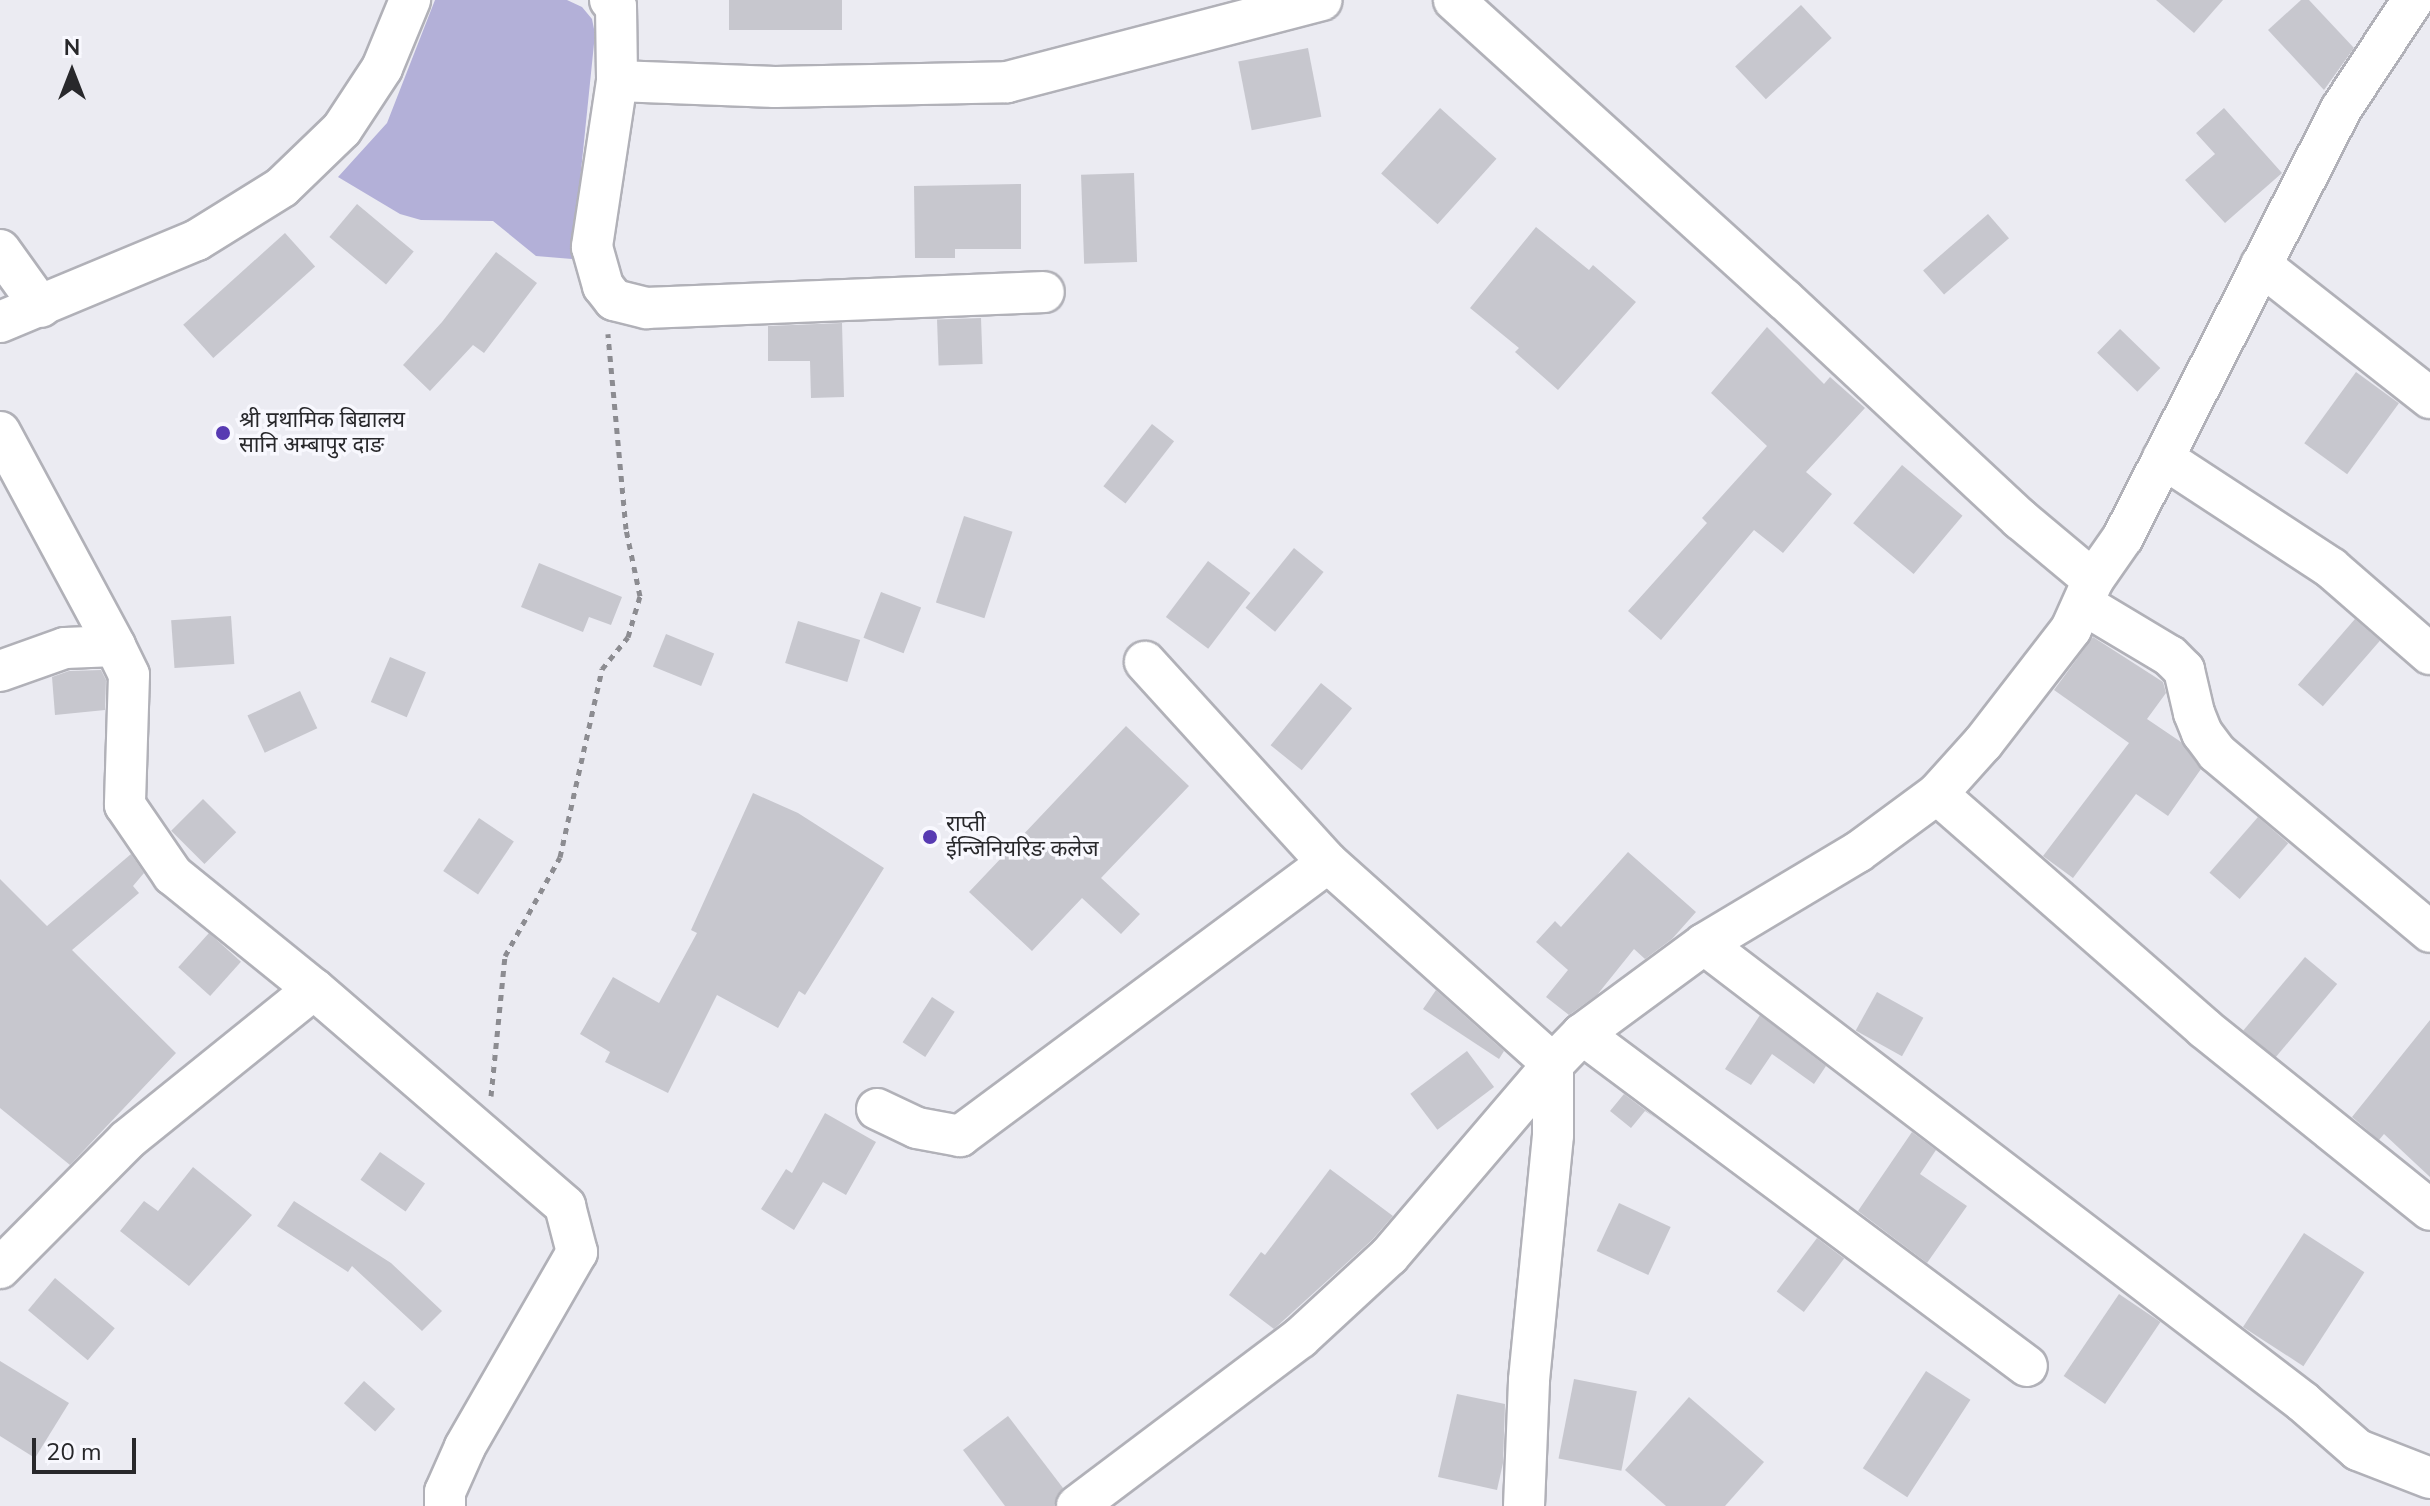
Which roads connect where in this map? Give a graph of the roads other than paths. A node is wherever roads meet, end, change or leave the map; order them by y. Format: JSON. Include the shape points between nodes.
{"nodes":[{"id":1,"x":410,"y":0,"type":"edge"},
{"id":2,"x":610,"y":0,"type":"edge"},
{"id":3,"x":1322,"y":0,"type":"edge"},
{"id":4,"x":2413,"y":0,"type":"edge"},
{"id":5,"x":1451,"y":1,"type":"edge"},
{"id":6,"x":617,"y":81,"type":"junction"},
{"id":7,"x":0,"y":250,"type":"edge"},
{"id":8,"x":2261,"y":265,"type":"junction"},
{"id":9,"x":1044,"y":292,"type":"dead end"},
{"id":10,"x":41,"y":307,"type":"junction"},
{"id":11,"x":0,"y":322,"type":"edge"},
{"id":12,"x":2430,"y":398,"type":"edge"},
{"id":13,"x":0,"y":432,"type":"edge"},
{"id":14,"x":2163,"y":458,"type":"junction"},
{"id":15,"x":2088,"y":592,"type":"junction"},
{"id":16,"x":115,"y":646,"type":"junction"},
{"id":17,"x":2430,"y":654,"type":"edge"},
{"id":18,"x":1145,"y":662,"type":"dead end"},
{"id":19,"x":0,"y":671,"type":"edge"},
{"id":20,"x":1937,"y":794,"type":"junction"},
{"id":21,"x":1328,"y":863,"type":"junction"},
{"id":22,"x":2430,"y":932,"type":"edge"},
{"id":23,"x":1704,"y":944,"type":"junction"},
{"id":24,"x":314,"y":989,"type":"junction"},
{"id":25,"x":1582,"y":1034,"type":"junction"},
{"id":26,"x":1553,"y":1064,"type":"junction"},
{"id":27,"x":877,"y":1109,"type":"dead end"},
{"id":28,"x":2430,"y":1210,"type":"edge"},
{"id":29,"x":0,"y":1268,"type":"edge"},
{"id":30,"x":2027,"y":1366,"type":"dead end"},
{"id":31,"x":2430,"y":1478,"type":"edge"},
{"id":32,"x":445,"y":1506,"type":"edge"},
{"id":33,"x":1077,"y":1506,"type":"edge"},
{"id":34,"x":1524,"y":1506,"type":"edge"}],
"edges":[{"from":1,"to":10,"type":"street","via":[[382,68],[342,129],[282,187],[197,240]]},
{"from":2,"to":6,"type":"street","via":[[616,6]]},
{"from":3,"to":6,"type":"street","via":[[1007,82],[775,87]]},
{"from":4,"to":8,"type":"street","via":[[2341,109]]},
{"from":5,"to":15,"type":"street","via":[[1784,299],[2020,519]]},
{"from":6,"to":9,"type":"street","via":[[592,247],[603,286],[614,300],[647,308]]},
{"from":7,"to":10,"type":"street"},
{"from":8,"to":12,"type":"street"},
{"from":8,"to":14,"type":"street"},
{"from":10,"to":11,"type":"street"},
{"from":13,"to":16,"type":"street"},
{"from":14,"to":15,"type":"street"},
{"from":14,"to":17,"type":"street","via":[[2331,568]]},
{"from":15,"to":20,"type":"street","via":[[2071,629]]},
{"from":15,"to":22,"type":"street","via":[[2184,670],[2194,713],[2217,753]]},
{"from":16,"to":19,"type":"street","via":[[65,648]]},
{"from":16,"to":24,"type":"street","via":[[129,675],[125,805],[173,875]]},
{"from":18,"to":21,"type":"street"},
{"from":20,"to":23,"type":"street","via":[[1858,852]]},
{"from":20,"to":28,"type":"street","via":[[2204,1028]]},
{"from":21,"to":26,"type":"street"},
{"from":21,"to":27,"type":"street","via":[[960,1136],[917,1128]]},
{"from":23,"to":25,"type":"street"},
{"from":23,"to":31,"type":"street","via":[[2303,1402],[2358,1450]]},
{"from":24,"to":29,"type":"street","via":[[127,1140]]},
{"from":24,"to":32,"type":"street","via":[[565,1206],[577,1252],[465,1447],[445,1492]]},
{"from":25,"to":26,"type":"street"},
{"from":25,"to":30,"type":"street"},
{"from":26,"to":33,"type":"street","via":[[1389,1256],[1300,1338]]},
{"from":26,"to":34,"type":"street","via":[[1553,1135],[1529,1380]]}]}
